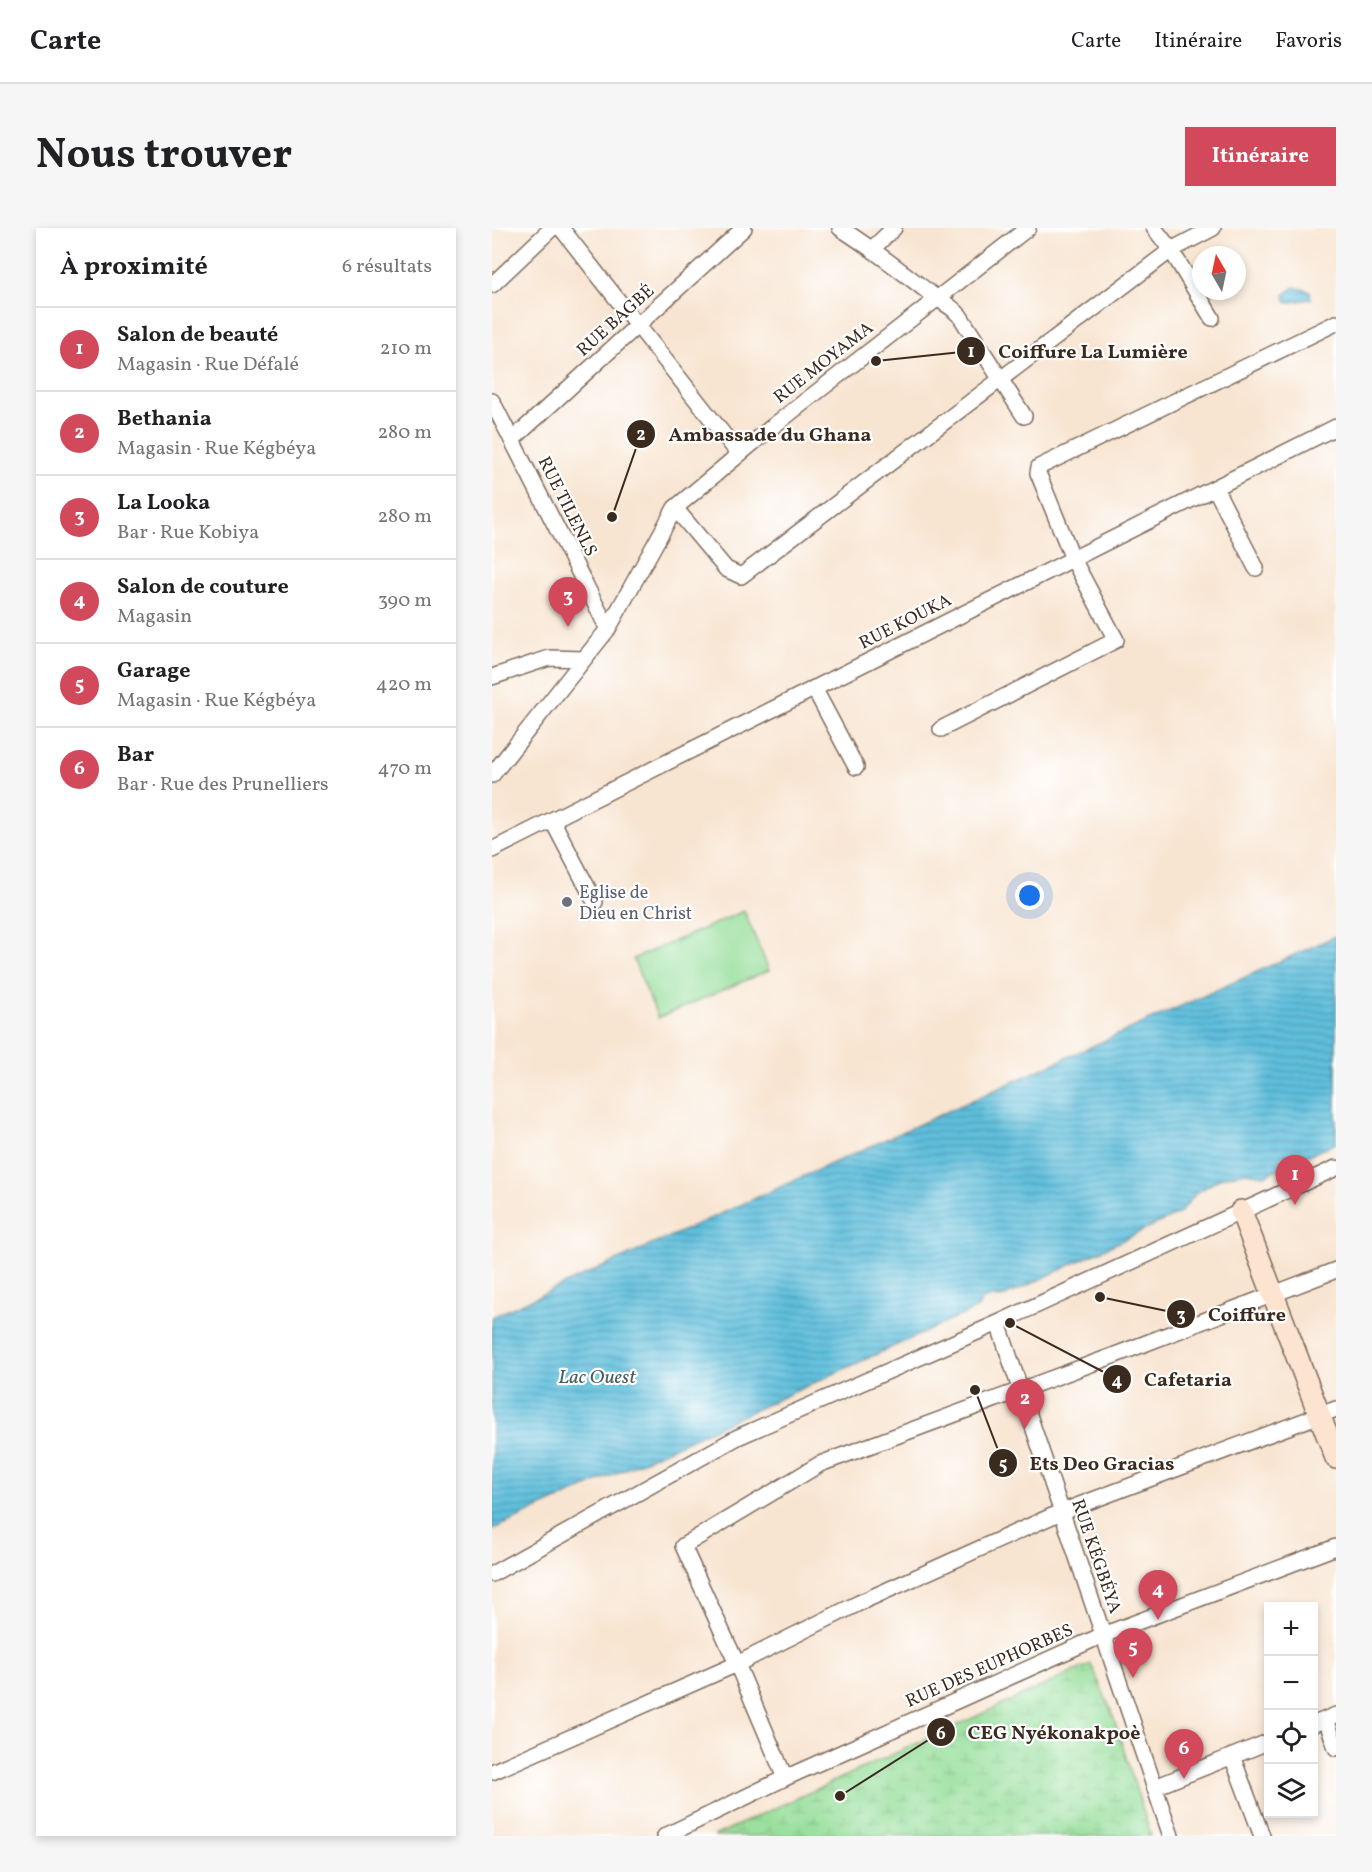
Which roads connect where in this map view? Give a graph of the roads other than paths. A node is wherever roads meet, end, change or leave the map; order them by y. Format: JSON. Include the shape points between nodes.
{"nodes":[{"id":1,"x":552,"y":228,"type":"edge"},
{"id":2,"x":561,"y":228,"type":"edge"},
{"id":3,"x":744,"y":228,"type":"edge"},
{"id":4,"x":840,"y":228,"type":"edge"},
{"id":5,"x":894,"y":228,"type":"edge"},
{"id":6,"x":1028,"y":228,"type":"edge"},
{"id":7,"x":1154,"y":228,"type":"edge"},
{"id":8,"x":1213,"y":228,"type":"edge"},
{"id":9,"x":872,"y":249,"type":"junction"},
{"id":10,"x":1171,"y":250,"type":"junction"},
{"id":11,"x":492,"y":285,"type":"edge"},
{"id":12,"x":936,"y":298,"type":"junction"},
{"id":13,"x":1212,"y":318,"type":"dead end"},
{"id":14,"x":1336,"y":323,"type":"edge"},
{"id":15,"x":638,"y":326,"type":"junction"},
{"id":16,"x":1002,"y":379,"type":"junction"},
{"id":17,"x":492,"y":401,"type":"edge"},
{"id":18,"x":1024,"y":416,"type":"dead end"},
{"id":19,"x":1336,"y":427,"type":"edge"},
{"id":20,"x":513,"y":439,"type":"junction"},
{"id":21,"x":739,"y":454,"type":"junction"},
{"id":22,"x":1215,"y":488,"type":"junction"},
{"id":23,"x":675,"y":508,"type":"junction"},
{"id":24,"x":1073,"y":559,"type":"junction"},
{"id":25,"x":1256,"y":568,"type":"dead end"},
{"id":26,"x":608,"y":628,"type":"junction"},
{"id":27,"x":584,"y":658,"type":"junction"},
{"id":28,"x":492,"y":677,"type":"edge"},
{"id":29,"x":814,"y":688,"type":"junction"},
{"id":30,"x":941,"y":729,"type":"dead end"},
{"id":31,"x":856,"y":767,"type":"dead end"},
{"id":32,"x":492,"y":775,"type":"edge"},
{"id":33,"x":552,"y":820,"type":"junction"},
{"id":34,"x":492,"y":850,"type":"edge"},
{"id":35,"x":595,"y":902,"type":"dead end"},
{"id":36,"x":1336,"y":1168,"type":"edge"},
{"id":37,"x":1241,"y":1211,"type":"junction"},
{"id":38,"x":1336,"y":1270,"type":"edge"},
{"id":39,"x":1272,"y":1293,"type":"junction"},
{"id":40,"x":998,"y":1323,"type":"junction"},
{"id":41,"x":1020,"y":1389,"type":"junction"},
{"id":42,"x":1328,"y":1412,"type":"edge"},
{"id":43,"x":1336,"y":1458,"type":"edge"},
{"id":44,"x":1062,"y":1512,"type":"junction"},
{"id":45,"x":1336,"y":1547,"type":"edge"},
{"id":46,"x":492,"y":1574,"type":"edge"},
{"id":47,"x":1103,"y":1635,"type":"junction"},
{"id":48,"x":736,"y":1664,"type":"junction"},
{"id":49,"x":1325,"y":1719,"type":"edge"},
{"id":50,"x":1264,"y":1744,"type":"edge"},
{"id":51,"x":1336,"y":1748,"type":"edge"},
{"id":52,"x":1232,"y":1756,"type":"junction"},
{"id":53,"x":492,"y":1772,"type":"edge"},
{"id":54,"x":784,"y":1778,"type":"junction"},
{"id":55,"x":1155,"y":1787,"type":"junction"},
{"id":56,"x":665,"y":1836,"type":"edge"},
{"id":57,"x":1171,"y":1836,"type":"edge"},
{"id":58,"x":1262,"y":1836,"type":"edge"}],
"edges":[{"from":1,"to":11,"type":"street"},
{"from":2,"to":15,"type":"street"},
{"from":3,"to":15,"type":"street","name":"RUE BAGBÉ"},
{"from":4,"to":9,"type":"street"},
{"from":5,"to":9,"type":"street"},
{"from":6,"to":12,"type":"street","name":"RUE MOYAMA"},
{"from":7,"to":10,"type":"street"},
{"from":8,"to":10,"type":"street"},
{"from":9,"to":12,"type":"street"},
{"from":10,"to":13,"type":"street"},
{"from":10,"to":16,"type":"street"},
{"from":12,"to":16,"type":"street","via":[[949,303],[960,315]]},
{"from":12,"to":21,"type":"street","name":"RUE MOYAMA"},
{"from":14,"to":24,"type":"street","via":[[1040,467],[1038,472]]},
{"from":15,"to":20,"type":"street","name":"RUE BAGBÉ"},
{"from":15,"to":21,"type":"street"},
{"from":16,"to":18,"type":"street"},
{"from":16,"to":23,"type":"street","via":[[741,576],[726,569]]},
{"from":17,"to":20,"type":"street","name":"RUE TILENLS"},
{"from":19,"to":22,"type":"street","name":"RUE KOUKA"},
{"from":20,"to":26,"type":"street","name":"RUE TILENLS"},
{"from":21,"to":23,"type":"street","name":"RUE MOYAMA"},
{"from":22,"to":24,"type":"street","name":"RUE KOUKA"},
{"from":22,"to":25,"type":"street"},
{"from":23,"to":26,"type":"street","name":"RUE MOYAMA"},
{"from":24,"to":29,"type":"street","name":"RUE KOUKA"},
{"from":24,"to":30,"type":"street","via":[[1116,640]]},
{"from":26,"to":27,"type":"street","name":"RUE MOYAMA"},
{"from":27,"to":28,"type":"street","via":[[549,658]]},
{"from":27,"to":32,"type":"street","name":"RUE MOYAMA"},
{"from":29,"to":31,"type":"street"},
{"from":29,"to":33,"type":"street","name":"RUE KOUKA"},
{"from":33,"to":34,"type":"street","name":"RUE KOUKA"},
{"from":33,"to":35,"type":"street"},
{"from":36,"to":37,"type":"street"},
{"from":37,"to":39,"type":"street"},
{"from":37,"to":40,"type":"street"},
{"from":38,"to":39,"type":"street"},
{"from":39,"to":41,"type":"street"},
{"from":39,"to":42,"type":"street"},
{"from":40,"to":41,"type":"street","name":"RUE KÉGBÉYA"},
{"from":40,"to":46,"type":"street","via":[[738,1437]]},
{"from":41,"to":44,"type":"street","name":"RUE KÉGBÉYA"},
{"from":41,"to":48,"type":"street","via":[[820,1464],[683,1546]]},
{"from":42,"to":43,"type":"street"},
{"from":42,"to":44,"type":"street"},
{"from":44,"to":47,"type":"street","name":"RUE KÉGBÉYA"},
{"from":44,"to":48,"type":"street"},
{"from":45,"to":47,"type":"street","name":"RUE DES EUPHORBES"},
{"from":47,"to":54,"type":"street","name":"RUE DES EUPHORBES"},
{"from":47,"to":55,"type":"street","name":"RUE KÉGBÉYA"},
{"from":48,"to":53,"type":"street"},
{"from":48,"to":54,"type":"street"},
{"from":49,"to":51,"type":"street"},
{"from":50,"to":52,"type":"street"},
{"from":52,"to":55,"type":"street"},
{"from":52,"to":58,"type":"street"},
{"from":54,"to":56,"type":"street","name":"RUE DES EUPHORBES"},
{"from":55,"to":57,"type":"street","name":"RUE KÉGBÉYA"}]}
